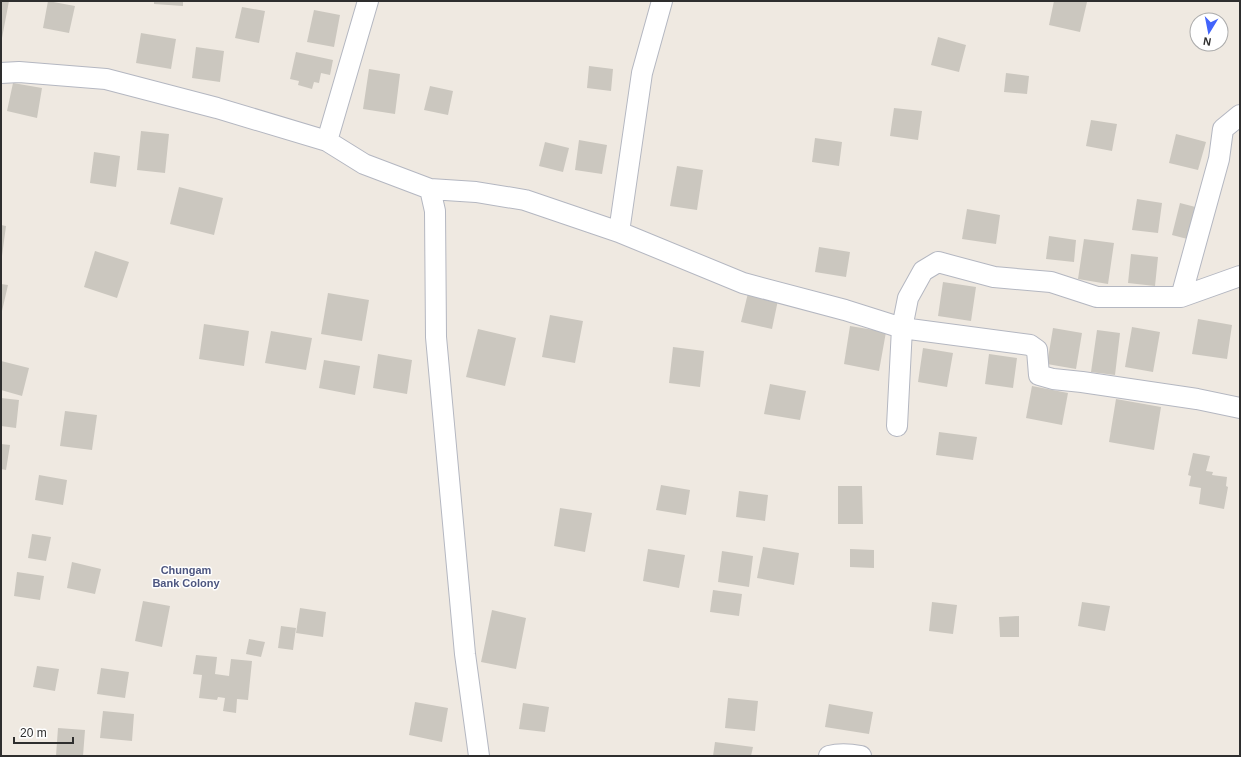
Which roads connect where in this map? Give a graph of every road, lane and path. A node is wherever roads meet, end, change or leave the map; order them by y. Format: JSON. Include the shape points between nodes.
{"nodes":[{"id":1,"x":368,"y":1,"type":"edge"},
{"id":2,"x":662,"y":1,"type":"edge"},
{"id":3,"x":1,"y":73,"type":"edge"},
{"id":4,"x":1240,"y":115,"type":"edge"},
{"id":5,"x":327,"y":141,"type":"junction"},
{"id":6,"x":430,"y":189,"type":"junction"},
{"id":7,"x":620,"y":232,"type":"junction"},
{"id":8,"x":1240,"y":276,"type":"edge"},
{"id":9,"x":1181,"y":297,"type":"junction"},
{"id":10,"x":902,"y":328,"type":"junction"},
{"id":11,"x":1240,"y":408,"type":"edge"},
{"id":12,"x":897,"y":426,"type":"dead end"},
{"id":13,"x":479,"y":756,"type":"edge"},
{"id":14,"x":829,"y":756,"type":"edge"},
{"id":15,"x":861,"y":756,"type":"edge"}],
"edges":[{"from":1,"to":5,"type":"street"},
{"from":2,"to":7,"type":"street","via":[[642,73]]},
{"from":3,"to":5,"type":"street","via":[[19,72],[106,79]]},
{"from":4,"to":9,"type":"street","via":[[1223,130],[1219,159]]},
{"from":5,"to":6,"type":"street","via":[[364,164]]},
{"from":6,"to":7,"type":"street","via":[[476,192],[525,200]]},
{"from":6,"to":13,"type":"street","via":[[435,210],[436,337],[465,654]]},
{"from":7,"to":10,"type":"street","via":[[743,283]]},
{"from":8,"to":9,"type":"street"},
{"from":9,"to":10,"type":"street","via":[[1096,297],[1051,282],[994,277],[938,262],[923,271],[908,298]]},
{"from":10,"to":11,"type":"street","via":[[1030,345],[1037,350],[1039,375],[1053,379]]},
{"from":10,"to":12,"type":"street"},
{"from":14,"to":15,"type":"street"}]}
